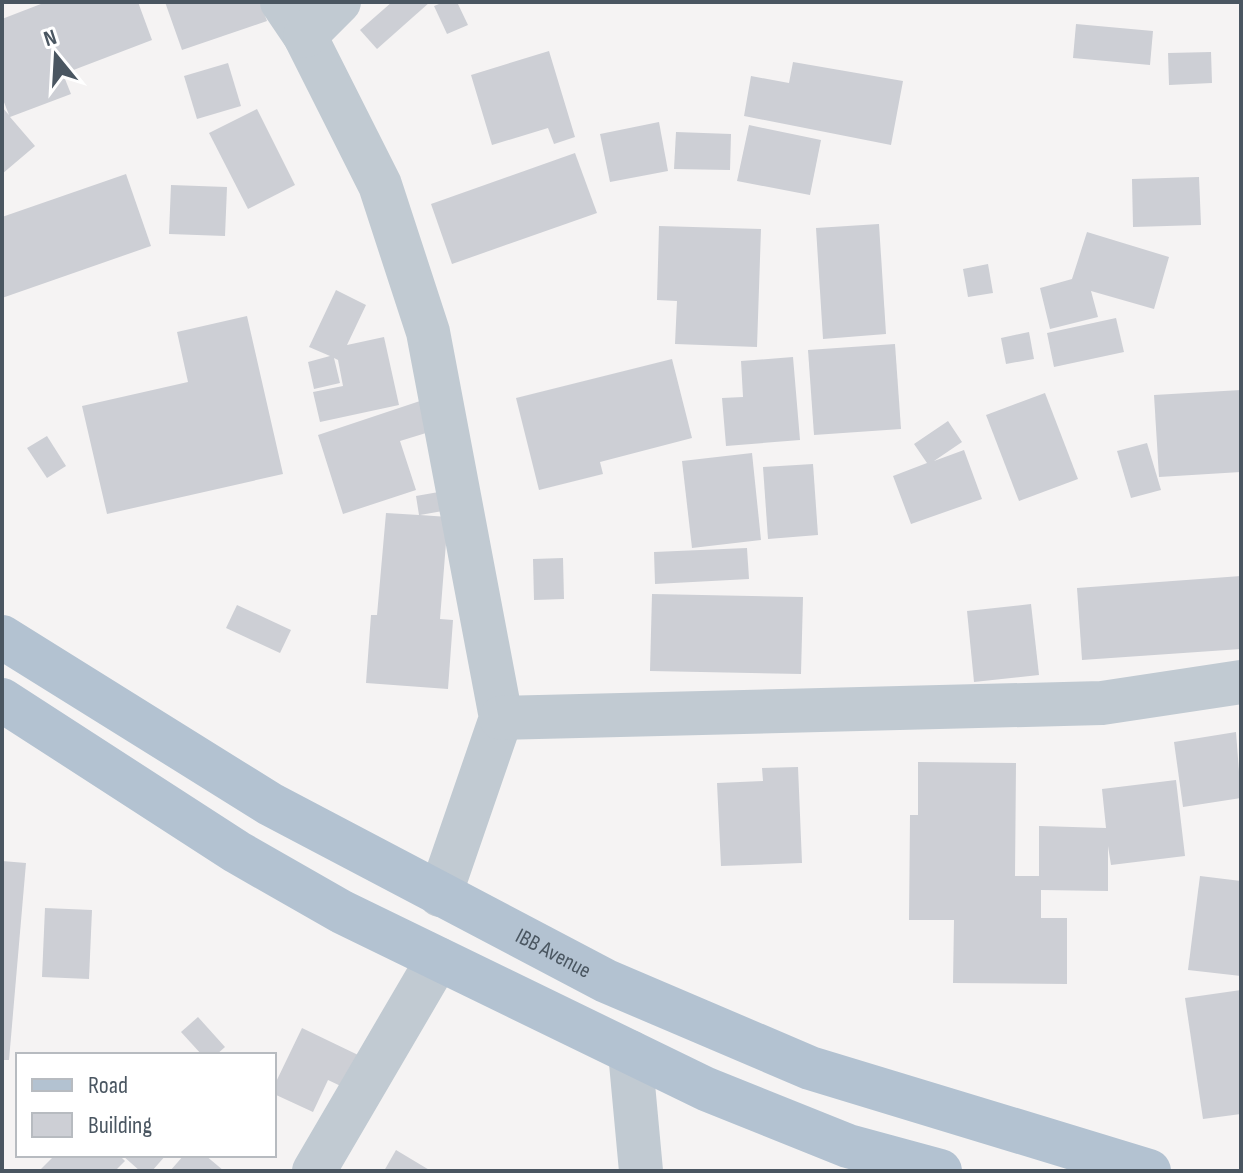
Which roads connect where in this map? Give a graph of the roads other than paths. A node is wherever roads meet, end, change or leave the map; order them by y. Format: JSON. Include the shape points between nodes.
{"nodes":[{"id":1,"x":339,"y":2,"type":"edge"},
{"id":2,"x":293,"y":19,"type":"edge"},
{"id":3,"x":2,"y":637,"type":"edge"},
{"id":4,"x":1241,"y":682,"type":"edge"},
{"id":5,"x":2,"y":700,"type":"edge"},
{"id":6,"x":501,"y":718,"type":"junction"},
{"id":7,"x":440,"y":895,"type":"junction"},
{"id":8,"x":438,"y":959,"type":"junction"},
{"id":9,"x":630,"y":1052,"type":"junction"},
{"id":10,"x":314,"y":1171,"type":"edge"},
{"id":11,"x":641,"y":1171,"type":"edge"},
{"id":12,"x":940,"y":1171,"type":"edge"},
{"id":13,"x":1149,"y":1171,"type":"edge"}],
"edges":[{"from":1,"to":2,"type":"street"},
{"from":2,"to":6,"type":"street","via":[[380,185],[428,332]]},
{"from":3,"to":7,"type":"main road","name":"IBB Avenue","via":[[270,804]]},
{"from":4,"to":6,"type":"street","via":[[1102,703]]},
{"from":5,"to":8,"type":"main road","via":[[237,852]]},
{"from":6,"to":7,"type":"street"},
{"from":7,"to":13,"type":"main road","name":"IBB Avenue","via":[[606,981],[810,1068]]},
{"from":8,"to":9,"type":"main road"},
{"from":8,"to":10,"type":"street"},
{"from":9,"to":11,"type":"street"},
{"from":9,"to":12,"type":"main road","via":[[848,1146]]}]}
